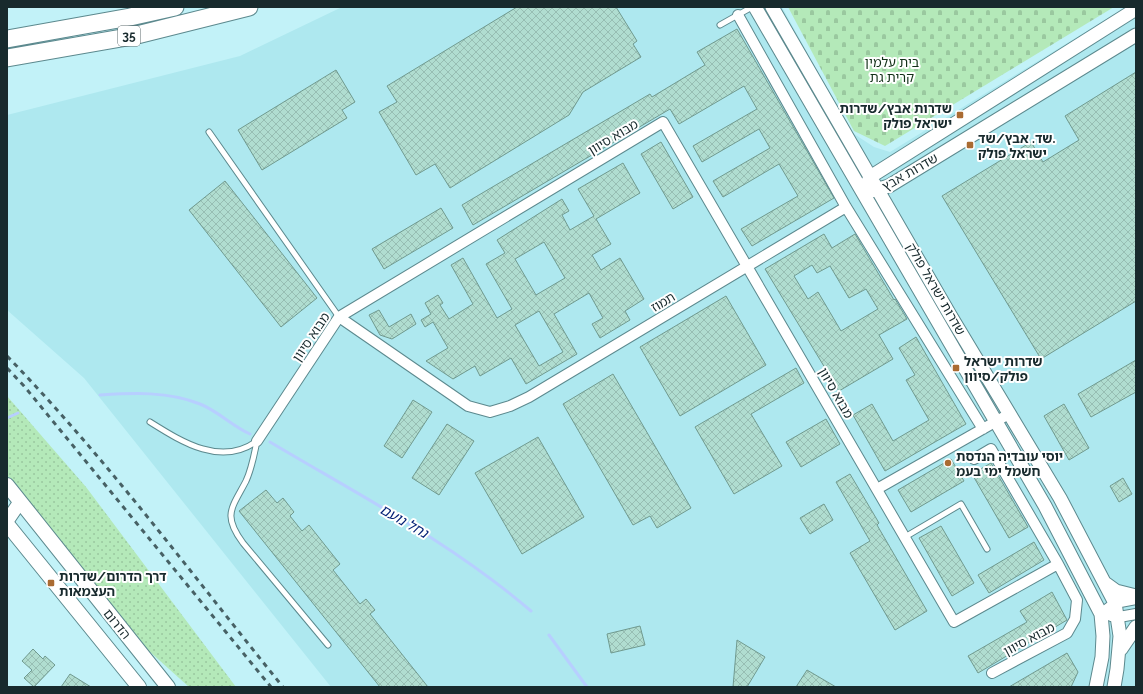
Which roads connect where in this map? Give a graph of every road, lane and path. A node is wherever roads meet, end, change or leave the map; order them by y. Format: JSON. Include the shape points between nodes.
{"nodes":[{"id":1,"x":175,"y":7,"type":"edge"},
{"id":2,"x":249,"y":7,"type":"edge"},
{"id":3,"x":753,"y":7,"type":"edge"},
{"id":4,"x":772,"y":7,"type":"edge"},
{"id":5,"x":1136,"y":9,"type":"edge"},
{"id":6,"x":738,"y":15,"type":"junction"},
{"id":7,"x":720,"y":25,"type":"dead end"},
{"id":8,"x":1136,"y":35,"type":"edge"},
{"id":9,"x":7,"y":39,"type":"edge"},
{"id":10,"x":7,"y":58,"type":"edge"},
{"id":11,"x":208,"y":132,"type":"dead end"},
{"id":12,"x":875,"y":174,"type":"junction"},
{"id":13,"x":879,"y":190,"type":"junction"},
{"id":14,"x":862,"y":192,"type":"junction"},
{"id":15,"x":846,"y":207,"type":"junction"},
{"id":16,"x":747,"y":266,"type":"junction"},
{"id":17,"x":340,"y":317,"type":"junction"},
{"id":18,"x":1009,"y":414,"type":"junction"},
{"id":19,"x":150,"y":422,"type":"dead end"},
{"id":20,"x":995,"y":422,"type":"junction"},
{"id":21,"x":983,"y":429,"type":"junction"},
{"id":22,"x":258,"y":441,"type":"junction"},
{"id":23,"x":974,"y":459,"type":"dead end"},
{"id":24,"x":7,"y":486,"type":"edge"},
{"id":25,"x":877,"y":489,"type":"junction"},
{"id":26,"x":14,"y":504,"type":"edge"},
{"id":27,"x":7,"y":522,"type":"edge"},
{"id":28,"x":12,"y":534,"type":"edge"},
{"id":29,"x":905,"y":537,"type":"junction"},
{"id":30,"x":987,"y":549,"type":"dead end"},
{"id":31,"x":1058,"y":564,"type":"junction"},
{"id":32,"x":1104,"y":582,"type":"junction"},
{"id":33,"x":1136,"y":598,"type":"edge"},
{"id":34,"x":1115,"y":603,"type":"junction"},
{"id":35,"x":1101,"y":614,"type":"junction"},
{"id":36,"x":1136,"y":614,"type":"edge"},
{"id":37,"x":1119,"y":617,"type":"junction"},
{"id":38,"x":1136,"y":627,"type":"edge"},
{"id":39,"x":328,"y":645,"type":"dead end"},
{"id":40,"x":1119,"y":653,"type":"junction"},
{"id":41,"x":992,"y":673,"type":"dead end"},
{"id":42,"x":139,"y":687,"type":"edge"},
{"id":43,"x":168,"y":687,"type":"edge"},
{"id":44,"x":1096,"y":687,"type":"edge"},
{"id":45,"x":1114,"y":687,"type":"edge"}],
"edges":[{"from":1,"to":9,"type":"highway","number":"35"},
{"from":2,"to":10,"type":"highway","number":"35","via":[[133,36]]},
{"from":3,"to":6,"type":"lane"},
{"from":3,"to":14,"type":"street","name":"שדרות ישראל פולק"},
{"from":4,"to":12,"type":"street","via":[[863,165]]},
{"from":5,"to":12,"type":"street","name":"שדרות אבץ"},
{"from":6,"to":7,"type":"lane"},
{"from":6,"to":15,"type":"street"},
{"from":8,"to":13,"type":"street","name":"שדרות אבץ","via":[[890,186]]},
{"from":11,"to":17,"type":"lane"},
{"from":12,"to":13,"type":"street","name":"שדרות ישראל פולק"},
{"from":12,"to":14,"type":"street","name":"שדרות אבץ"},
{"from":13,"to":14,"type":"street","name":"שדרות אבץ"},
{"from":13,"to":18,"type":"street","name":"שדרות ישראל פולק"},
{"from":14,"to":20,"type":"street","name":"שדרות ישראל פולק"},
{"from":15,"to":16,"type":"street","name":"תמוז"},
{"from":15,"to":21,"type":"street"},
{"from":16,"to":17,"type":"street","name":"תמוז","via":[[529,397],[490,412],[468,406]]},
{"from":16,"to":17,"type":"street","name":"מבוא סיוון","via":[[663,122]]},
{"from":16,"to":25,"type":"street","name":"מבוא סיוון"},
{"from":17,"to":22,"type":"street","name":"מבוא סיוון"},
{"from":18,"to":20,"type":"street"},
{"from":18,"to":32,"type":"street","name":"שדרות ישראל פולק","via":[[1060,498]]},
{"from":19,"to":22,"type":"lane","via":[[179,440],[202,449],[234,452]]},
{"from":20,"to":21,"type":"street"},
{"from":20,"to":35,"type":"street","name":"שדרות ישראל פולק","via":[[1045,506]]},
{"from":21,"to":25,"type":"street"},
{"from":22,"to":39,"type":"lane","via":[[251,468],[233,502],[230,519],[235,533]]},
{"from":23,"to":31,"type":"street","via":[[991,448]]},
{"from":24,"to":26,"type":"main road","name":"הדרום"},
{"from":25,"to":29,"type":"street","name":"מבוא סיוון"},
{"from":26,"to":27,"type":"street"},
{"from":26,"to":43,"type":"main road","name":"הדרום"},
{"from":27,"to":28,"type":"main road","name":"הדרום"},
{"from":28,"to":42,"type":"main road","name":"הדרום"},
{"from":29,"to":30,"type":"lane","via":[[961,504]]},
{"from":29,"to":31,"type":"street","name":"מבוא סיוון","via":[[954,622]]},
{"from":31,"to":41,"type":"street","name":"מבוא סיוון","via":[[1077,600],[1075,619],[1067,633]]},
{"from":32,"to":33,"type":"street","via":[[1116,591]]},
{"from":32,"to":34,"type":"street","name":"שדרות ישראל פולק"},
{"from":33,"to":34,"type":"street"},
{"from":34,"to":35,"type":"street"},
{"from":34,"to":37,"type":"street","name":"שדרות ישראל פולק"},
{"from":35,"to":37,"type":"street"},
{"from":35,"to":44,"type":"street","name":"שדרות ישראל פולק","via":[[1102,657]]},
{"from":36,"to":37,"type":"street"},
{"from":37,"to":40,"type":"street","name":"שדרות ישראל פולק"},
{"from":38,"to":40,"type":"street"},
{"from":40,"to":45,"type":"street","name":"שדרות ישראל פולק"}]}
